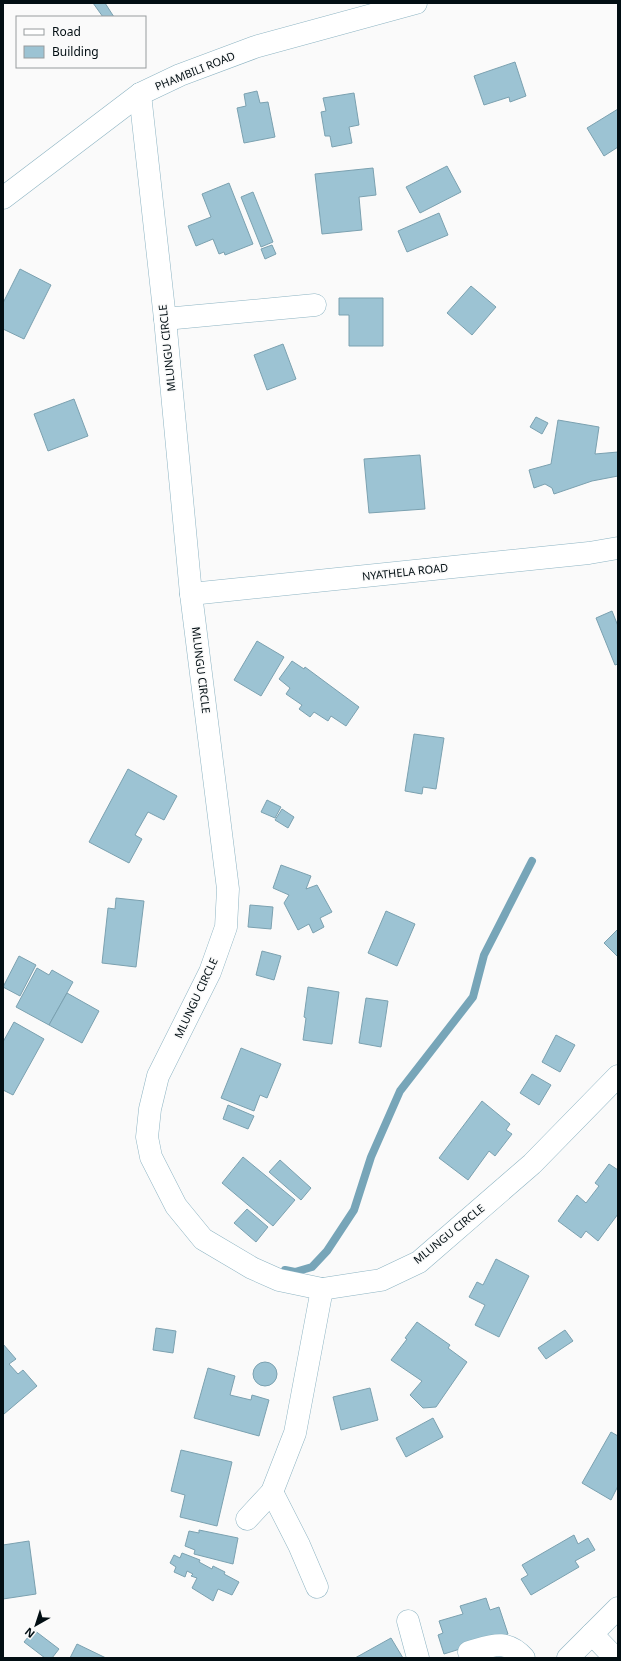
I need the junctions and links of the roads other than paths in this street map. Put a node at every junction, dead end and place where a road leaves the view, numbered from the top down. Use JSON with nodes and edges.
{"nodes":[{"id":1,"x":416,"y":3,"type":"edge"},
{"id":2,"x":140,"y":94,"type":"junction"},
{"id":3,"x":3,"y":198,"type":"edge"},
{"id":4,"x":315,"y":305,"type":"dead end"},
{"id":5,"x":165,"y":319,"type":"junction"},
{"id":6,"x":618,"y":548,"type":"edge"},
{"id":7,"x":191,"y":594,"type":"junction"},
{"id":8,"x":618,"y":1076,"type":"edge"},
{"id":9,"x":322,"y":1289,"type":"junction"},
{"id":10,"x":272,"y":1492,"type":"junction"},
{"id":11,"x":247,"y":1519,"type":"dead end"},
{"id":12,"x":317,"y":1587,"type":"dead end"},
{"id":13,"x":618,"y":1608,"type":"edge"},
{"id":14,"x":408,"y":1621,"type":"dead end"},
{"id":15,"x":592,"y":1634,"type":"junction"},
{"id":16,"x":469,"y":1652,"type":"dead end"},
{"id":17,"x":418,"y":1658,"type":"edge"},
{"id":18,"x":524,"y":1658,"type":"edge"},
{"id":19,"x":568,"y":1658,"type":"edge"},
{"id":20,"x":615,"y":1658,"type":"edge"}],
"edges":[{"from":1,"to":2,"type":"street","name":"PHAMBILI ROAD"},
{"from":2,"to":3,"type":"street","name":"PHAMBILI ROAD"},
{"from":2,"to":5,"type":"street","name":"MLUNGU CIRCLE"},
{"from":4,"to":5,"type":"street"},
{"from":5,"to":7,"type":"street","name":"MLUNGU CIRCLE"},
{"from":6,"to":7,"type":"street","name":"NYATHELA ROAD"},
{"from":7,"to":9,"type":"street","name":"MLUNGU CIRCLE"},
{"from":8,"to":9,"type":"street","name":"MLUNGU CIRCLE"},
{"from":9,"to":10,"type":"street"},
{"from":10,"to":11,"type":"street"},
{"from":10,"to":12,"type":"street"},
{"from":13,"to":15,"type":"street"},
{"from":14,"to":17,"type":"street"},
{"from":15,"to":19,"type":"street"},
{"from":15,"to":20,"type":"street"},
{"from":16,"to":18,"type":"street"}]}
